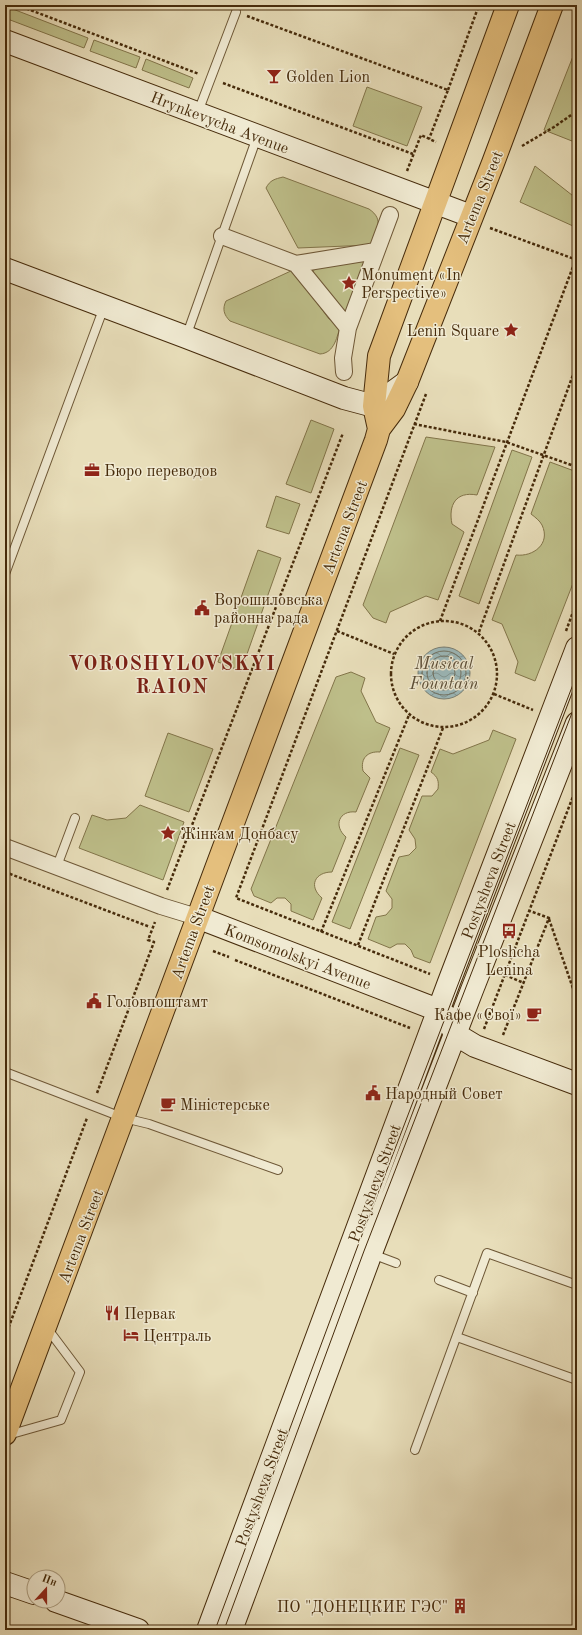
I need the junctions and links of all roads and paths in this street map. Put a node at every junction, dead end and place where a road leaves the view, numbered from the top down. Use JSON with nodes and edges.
{"nodes":[{"id":1,"x":479,"y":5,"type":"edge"},
{"id":2,"x":508,"y":5,"type":"edge"},
{"id":3,"x":552,"y":5,"type":"edge"},
{"id":4,"x":236,"y":12,"type":"joint"},
{"id":5,"x":5,"y":41,"type":"edge"},
{"id":6,"x":448,"y":90,"type":"junction"},
{"id":7,"x":577,"y":111,"type":"edge"},
{"id":8,"x":198,"y":113,"type":"junction"},
{"id":9,"x":258,"y":136,"type":"junction"},
{"id":10,"x":429,"y":139,"type":"dead end"},
{"id":11,"x":524,"y":139,"type":"dead end"},
{"id":12,"x":521,"y":146,"type":"junction"},
{"id":13,"x":519,"y":152,"type":"dead end"},
{"id":14,"x":436,"y":202,"type":"junction"},
{"id":15,"x":390,"y":215,"type":"dead end"},
{"id":16,"x":471,"y":216,"type":"junction"},
{"id":17,"x":492,"y":221,"type":"dead end"},
{"id":18,"x":490,"y":228,"type":"junction"},
{"id":19,"x":487,"y":235,"type":"dead end"},
{"id":20,"x":222,"y":236,"type":"junction"},
{"id":21,"x":376,"y":250,"type":"junction"},
{"id":22,"x":577,"y":256,"type":"edge"},
{"id":23,"x":576,"y":260,"type":"edge"},
{"id":24,"x":296,"y":264,"type":"junction"},
{"id":25,"x":5,"y":269,"type":"edge"},
{"id":26,"x":104,"y":307,"type":"junction"},
{"id":27,"x":348,"y":328,"type":"junction"},
{"id":28,"x":186,"y":337,"type":"junction"},
{"id":29,"x":577,"y":364,"type":"edge"},
{"id":30,"x":344,"y":372,"type":"dead end"},
{"id":31,"x":407,"y":382,"type":"junction"},
{"id":32,"x":428,"y":388,"type":"dead end"},
{"id":33,"x":374,"y":406,"type":"junction"},
{"id":34,"x":414,"y":424,"type":"junction"},
{"id":35,"x":379,"y":429,"type":"junction"},
{"id":36,"x":343,"y":433,"type":"dead end"},
{"id":37,"x":506,"y":442,"type":"junction"},
{"id":38,"x":543,"y":454,"type":"junction"},
{"id":39,"x":577,"y":467,"type":"edge"},
{"id":40,"x":5,"y":574,"type":"edge"},
{"id":41,"x":577,"y":602,"type":"edge"},
{"id":42,"x":440,"y":621,"type":"junction"},
{"id":43,"x":337,"y":631,"type":"junction"},
{"id":44,"x":478,"y":632,"type":"junction"},
{"id":45,"x":570,"y":643,"type":"edge"},
{"id":46,"x":394,"y":654,"type":"junction"},
{"id":47,"x":494,"y":694,"type":"junction"},
{"id":48,"x":538,"y":704,"type":"dead end"},
{"id":49,"x":409,"y":715,"type":"junction"},
{"id":50,"x":577,"y":723,"type":"edge"},
{"id":51,"x":443,"y":728,"type":"junction"},
{"id":52,"x":577,"y":786,"type":"edge"},
{"id":53,"x":75,"y":818,"type":"dead end"},
{"id":54,"x":5,"y":847,"type":"edge"},
{"id":55,"x":57,"y":866,"type":"junction"},
{"id":56,"x":5,"y":872,"type":"edge"},
{"id":57,"x":530,"y":911,"type":"junction"},
{"id":58,"x":159,"y":912,"type":"junction"},
{"id":59,"x":197,"y":917,"type":"junction"},
{"id":60,"x":549,"y":918,"type":"junction"},
{"id":61,"x":150,"y":927,"type":"dead end"},
{"id":62,"x":321,"y":932,"type":"junction"},
{"id":63,"x":358,"y":945,"type":"junction"},
{"id":64,"x":214,"y":951,"type":"dead end"},
{"id":65,"x":229,"y":957,"type":"dead end"},
{"id":66,"x":235,"y":960,"type":"dead end"},
{"id":67,"x":505,"y":975,"type":"junction"},
{"id":68,"x":433,"y":976,"type":"dead end"},
{"id":69,"x":524,"y":982,"type":"junction"},
{"id":70,"x":577,"y":1000,"type":"edge"},
{"id":71,"x":438,"y":1010,"type":"junction"},
{"id":72,"x":411,"y":1034,"type":"dead end"},
{"id":73,"x":455,"y":1034,"type":"junction"},
{"id":74,"x":481,"y":1036,"type":"dead end"},
{"id":75,"x":502,"y":1037,"type":"dead end"},
{"id":76,"x":5,"y":1072,"type":"edge"},
{"id":77,"x":577,"y":1084,"type":"edge"},
{"id":78,"x":92,"y":1105,"type":"junction"},
{"id":79,"x":124,"y":1118,"type":"junction"},
{"id":80,"x":278,"y":1170,"type":"dead end"},
{"id":81,"x":361,"y":1250,"type":"junction"},
{"id":82,"x":396,"y":1263,"type":"dead end"},
{"id":83,"x":439,"y":1280,"type":"dead end"},
{"id":84,"x":577,"y":1285,"type":"edge"},
{"id":85,"x":473,"y":1293,"type":"junction"},
{"id":86,"x":46,"y":1326,"type":"junction"},
{"id":87,"x":457,"y":1336,"type":"junction"},
{"id":88,"x":5,"y":1337,"type":"edge"},
{"id":89,"x":577,"y":1380,"type":"edge"},
{"id":90,"x":5,"y":1435,"type":"edge"},
{"id":91,"x":415,"y":1450,"type":"dead end"},
{"id":92,"x":5,"y":1583,"type":"edge"},
{"id":93,"x":26,"y":1590,"type":"edge"},
{"id":94,"x":66,"y":1605,"type":"edge"},
{"id":95,"x":138,"y":1630,"type":"edge"},
{"id":96,"x":208,"y":1630,"type":"edge"},
{"id":97,"x":231,"y":1630,"type":"edge"}],
"edges":[{"from":1,"to":6,"type":"path"},
{"from":2,"to":14,"type":"main road","name":"Artema Street"},
{"from":3,"to":16,"type":"main road","name":"Artema Street"},
{"from":4,"to":6,"type":"path"},
{"from":4,"to":8,"type":"lane"},
{"from":5,"to":8,"type":"street","name":"Hrynkevycha Avenue"},
{"from":6,"to":10,"type":"path"},
{"from":7,"to":12,"type":"path"},
{"from":8,"to":9,"type":"street","name":"Hrynkevycha Avenue"},
{"from":9,"to":14,"type":"street","name":"Hrynkevycha Avenue"},
{"from":9,"to":20,"type":"lane"},
{"from":11,"to":12,"type":"path"},
{"from":12,"to":13,"type":"path"},
{"from":14,"to":16,"type":"street","name":"Hrynkevycha Avenue"},
{"from":14,"to":33,"type":"main road","name":"Artema Street"},
{"from":15,"to":21,"type":"street"},
{"from":16,"to":31,"type":"main road","name":"Artema Street"},
{"from":17,"to":18,"type":"path"},
{"from":18,"to":19,"type":"path"},
{"from":18,"to":23,"type":"path"},
{"from":20,"to":24,"type":"street"},
{"from":20,"to":28,"type":"lane"},
{"from":21,"to":24,"type":"street"},
{"from":21,"to":27,"type":"street"},
{"from":22,"to":23,"type":"path"},
{"from":23,"to":37,"type":"path"},
{"from":24,"to":27,"type":"street"},
{"from":25,"to":26,"type":"street"},
{"from":26,"to":28,"type":"street"},
{"from":26,"to":40,"type":"lane"},
{"from":27,"to":30,"type":"street"},
{"from":28,"to":33,"type":"street"},
{"from":29,"to":38,"type":"path"},
{"from":31,"to":33,"type":"street"},
{"from":31,"to":35,"type":"main road","name":"Artema Street"},
{"from":32,"to":34,"type":"path"},
{"from":33,"to":35,"type":"main road","name":"Artema Street"},
{"from":34,"to":37,"type":"path"},
{"from":34,"to":43,"type":"path"},
{"from":35,"to":59,"type":"main road","name":"Artema Street"},
{"from":36,"to":58,"type":"path"},
{"from":37,"to":38,"type":"path"},
{"from":37,"to":42,"type":"path"},
{"from":38,"to":39,"type":"path"},
{"from":38,"to":44,"type":"path"},
{"from":41,"to":45,"type":"path"},
{"from":42,"to":44,"type":"path"},
{"from":42,"to":46,"type":"path"},
{"from":43,"to":46,"type":"path"},
{"from":43,"to":62,"type":"path"},
{"from":44,"to":47,"type":"path"},
{"from":45,"to":71,"type":"street","name":"Postysheva Street"},
{"from":46,"to":49,"type":"path"},
{"from":47,"to":48,"type":"path"},
{"from":47,"to":51,"type":"path"},
{"from":49,"to":51,"type":"path"},
{"from":49,"to":62,"type":"path"},
{"from":50,"to":73,"type":"street","name":"Postysheva Street"},
{"from":51,"to":63,"type":"path"},
{"from":52,"to":57,"type":"path"},
{"from":53,"to":55,"type":"lane"},
{"from":54,"to":55,"type":"street","name":"Komsomolskyi Avenue"},
{"from":55,"to":58,"type":"street","name":"Komsomolskyi Avenue"},
{"from":56,"to":61,"type":"path"},
{"from":57,"to":60,"type":"path"},
{"from":57,"to":67,"type":"path"},
{"from":58,"to":59,"type":"street","name":"Komsomolskyi Avenue"},
{"from":58,"to":78,"type":"path"},
{"from":59,"to":71,"type":"street","name":"Komsomolskyi Avenue"},
{"from":59,"to":79,"type":"main road","name":"Artema Street"},
{"from":60,"to":69,"type":"path"},
{"from":60,"to":70,"type":"path"},
{"from":62,"to":63,"type":"path"},
{"from":63,"to":68,"type":"path"},
{"from":64,"to":65,"type":"path"},
{"from":66,"to":72,"type":"path"},
{"from":67,"to":69,"type":"path"},
{"from":67,"to":74,"type":"path"},
{"from":69,"to":75,"type":"path"},
{"from":71,"to":73,"type":"street","name":"Komsomolskyi Avenue"},
{"from":71,"to":81,"type":"street","name":"Postysheva Street"},
{"from":73,"to":77,"type":"street"},
{"from":73,"to":81,"type":"street","name":"Postysheva Street"},
{"from":76,"to":78,"type":"lane"},
{"from":78,"to":79,"type":"lane"},
{"from":78,"to":88,"type":"path"},
{"from":79,"to":80,"type":"lane"},
{"from":79,"to":86,"type":"main road","name":"Artema Street"},
{"from":81,"to":82,"type":"lane"},
{"from":81,"to":96,"type":"street","name":"Postysheva Street"},
{"from":81,"to":97,"type":"street","name":"Postysheva Street"},
{"from":83,"to":85,"type":"lane"},
{"from":84,"to":85,"type":"lane"},
{"from":85,"to":87,"type":"lane"},
{"from":86,"to":90,"type":"main road","name":"Artema Street"},
{"from":86,"to":90,"type":"lane"},
{"from":87,"to":89,"type":"lane"},
{"from":87,"to":91,"type":"lane"},
{"from":92,"to":93,"type":"street"},
{"from":94,"to":95,"type":"street"}]}
